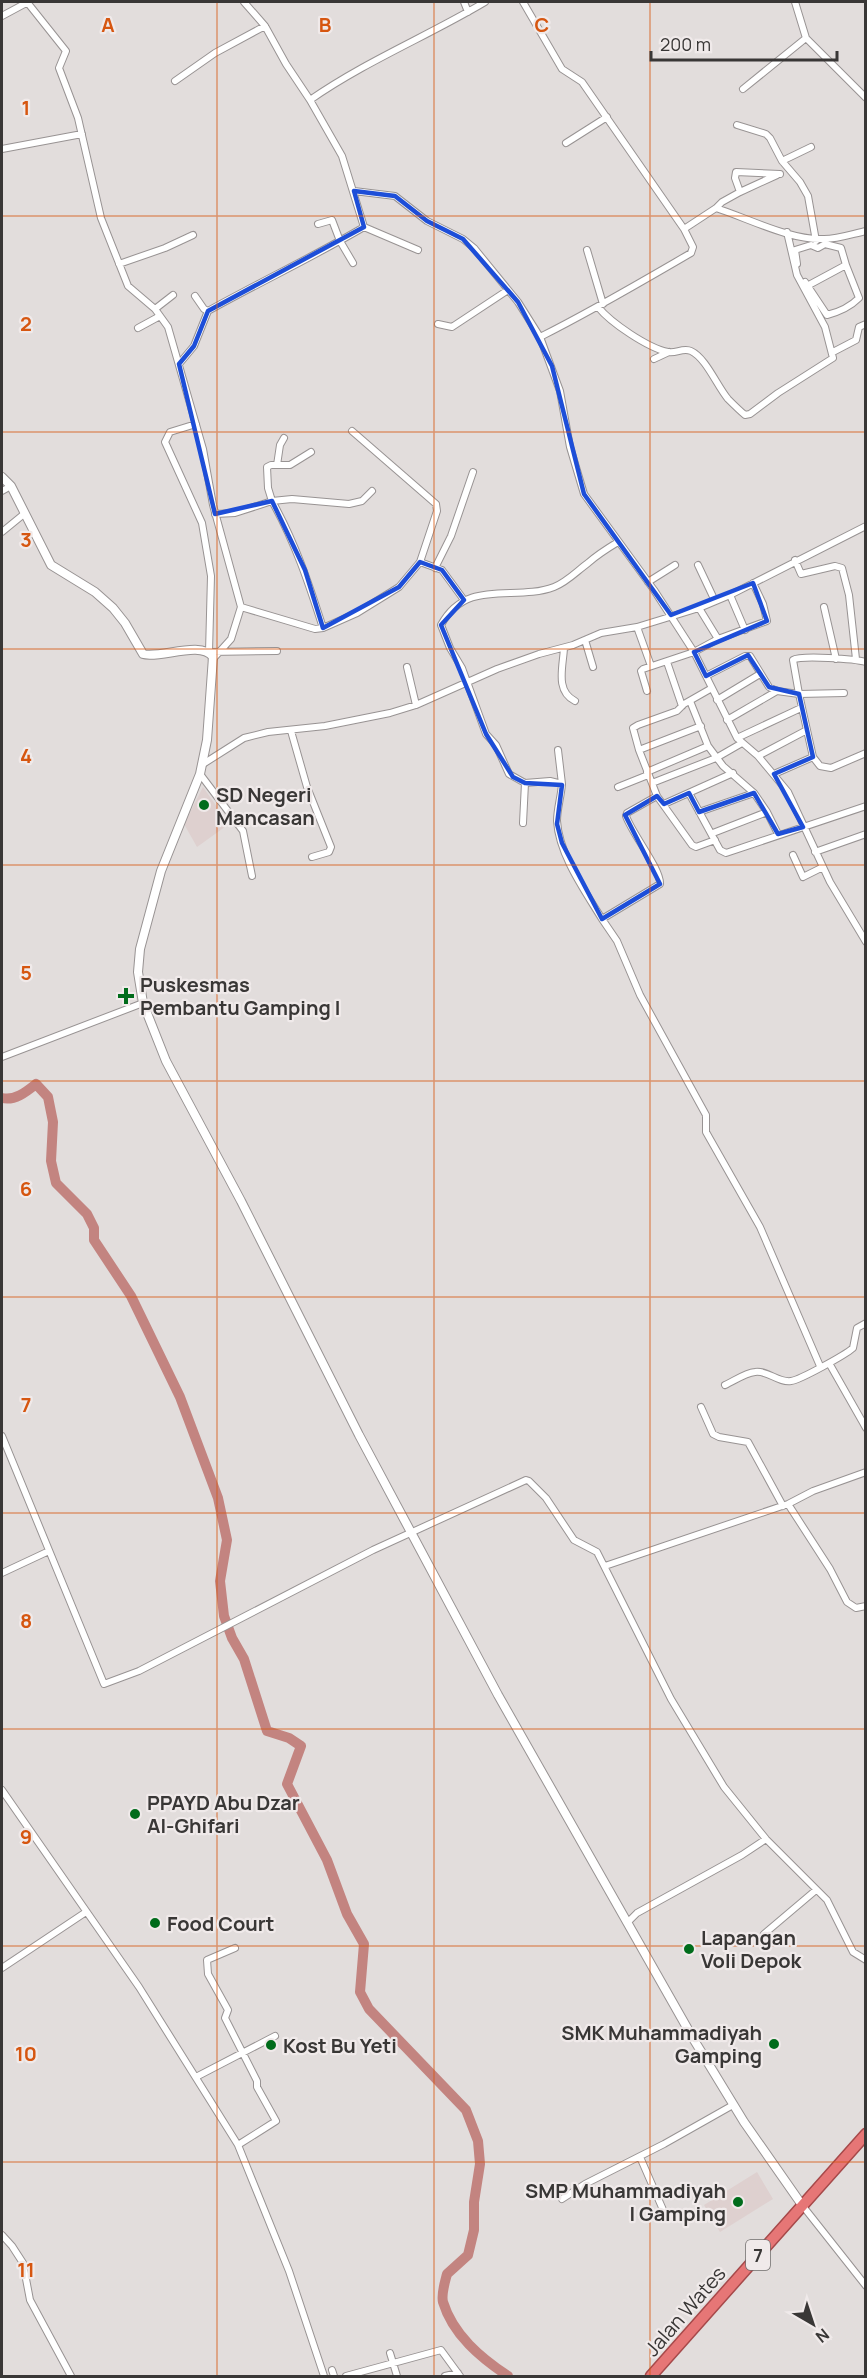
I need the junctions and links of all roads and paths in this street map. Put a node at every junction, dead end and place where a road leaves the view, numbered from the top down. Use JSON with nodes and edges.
{"nodes":[{"id":1,"x":28,"y":2,"type":"edge"},
{"id":2,"x":244,"y":2,"type":"edge"},
{"id":3,"x":464,"y":2,"type":"edge"},
{"id":4,"x":485,"y":2,"type":"edge"},
{"id":5,"x":523,"y":2,"type":"edge"},
{"id":6,"x":795,"y":2,"type":"edge"},
{"id":7,"x":468,"y":12,"type":"junction"},
{"id":8,"x":2,"y":16,"type":"edge"},
{"id":9,"x":265,"y":26,"type":"junction"},
{"id":10,"x":806,"y":38,"type":"junction"},
{"id":11,"x":175,"y":81,"type":"dead end"},
{"id":12,"x":743,"y":89,"type":"dead end"},
{"id":13,"x":866,"y":98,"type":"edge"},
{"id":14,"x":310,"y":100,"type":"junction"},
{"id":15,"x":607,"y":117,"type":"junction"},
{"id":16,"x":737,"y":124,"type":"dead end"},
{"id":17,"x":82,"y":134,"type":"junction"},
{"id":18,"x":566,"y":143,"type":"dead end"},
{"id":19,"x":811,"y":147,"type":"dead end"},
{"id":20,"x":2,"y":149,"type":"edge"},
{"id":21,"x":782,"y":162,"type":"junction"},
{"id":22,"x":789,"y":171,"type":"junction"},
{"id":23,"x":780,"y":174,"type":"junction"},
{"id":24,"x":354,"y":191,"type":"junction"},
{"id":25,"x":740,"y":192,"type":"junction"},
{"id":26,"x":716,"y":208,"type":"junction"},
{"id":27,"x":318,"y":224,"type":"dead end"},
{"id":28,"x":364,"y":227,"type":"junction"},
{"id":29,"x":684,"y":229,"type":"junction"},
{"id":30,"x":866,"y":231,"type":"edge"},
{"id":31,"x":787,"y":232,"type":"junction"},
{"id":32,"x":193,"y":235,"type":"dead end"},
{"id":33,"x":340,"y":241,"type":"junction"},
{"id":34,"x":826,"y":242,"type":"junction"},
{"id":35,"x":814,"y":243,"type":"junction"},
{"id":36,"x":418,"y":250,"type":"dead end"},
{"id":37,"x":587,"y":250,"type":"dead end"},
{"id":38,"x":353,"y":263,"type":"dead end"},
{"id":39,"x":119,"y":264,"type":"junction"},
{"id":40,"x":846,"y":265,"type":"junction"},
{"id":41,"x":807,"y":286,"type":"junction"},
{"id":42,"x":508,"y":290,"type":"junction"},
{"id":43,"x":173,"y":295,"type":"dead end"},
{"id":44,"x":195,"y":296,"type":"dead end"},
{"id":45,"x":601,"y":306,"type":"junction"},
{"id":46,"x":155,"y":309,"type":"junction"},
{"id":47,"x":208,"y":311,"type":"junction"},
{"id":48,"x":160,"y":316,"type":"junction"},
{"id":49,"x":438,"y":324,"type":"dead end"},
{"id":50,"x":866,"y":324,"type":"edge"},
{"id":51,"x":138,"y":328,"type":"dead end"},
{"id":52,"x":540,"y":337,"type":"junction"},
{"id":53,"x":669,"y":352,"type":"junction"},
{"id":54,"x":833,"y":352,"type":"junction"},
{"id":55,"x":654,"y":359,"type":"dead end"},
{"id":56,"x":179,"y":364,"type":"junction"},
{"id":57,"x":196,"y":424,"type":"junction"},
{"id":58,"x":352,"y":431,"type":"dead end"},
{"id":59,"x":284,"y":438,"type":"dead end"},
{"id":60,"x":311,"y":452,"type":"dead end"},
{"id":61,"x":277,"y":465,"type":"junction"},
{"id":62,"x":473,"y":472,"type":"dead end"},
{"id":63,"x":2,"y":477,"type":"edge"},
{"id":64,"x":11,"y":486,"type":"junction"},
{"id":65,"x":2,"y":491,"type":"edge"},
{"id":66,"x":372,"y":491,"type":"dead end"},
{"id":67,"x":272,"y":501,"type":"junction"},
{"id":68,"x":24,"y":514,"type":"junction"},
{"id":69,"x":215,"y":514,"type":"junction"},
{"id":70,"x":866,"y":526,"type":"edge"},
{"id":71,"x":2,"y":532,"type":"edge"},
{"id":72,"x":618,"y":542,"type":"junction"},
{"id":73,"x":795,"y":560,"type":"junction"},
{"id":74,"x":420,"y":562,"type":"junction"},
{"id":75,"x":675,"y":565,"type":"dead end"},
{"id":76,"x":698,"y":566,"type":"dead end"},
{"id":77,"x":435,"y":568,"type":"junction"},
{"id":78,"x":648,"y":582,"type":"junction"},
{"id":79,"x":753,"y":583,"type":"junction"},
{"id":80,"x":730,"y":594,"type":"junction"},
{"id":81,"x":464,"y":600,"type":"junction"},
{"id":82,"x":715,"y":601,"type":"junction"},
{"id":83,"x":241,"y":607,"type":"junction"},
{"id":84,"x":824,"y":607,"type":"dead end"},
{"id":85,"x":699,"y":608,"type":"junction"},
{"id":86,"x":671,"y":615,"type":"junction"},
{"id":87,"x":637,"y":627,"type":"junction"},
{"id":88,"x":323,"y":628,"type":"junction"},
{"id":89,"x":745,"y":630,"type":"junction"},
{"id":90,"x":718,"y":639,"type":"junction"},
{"id":91,"x":585,"y":640,"type":"junction"},
{"id":92,"x":564,"y":648,"type":"junction"},
{"id":93,"x":220,"y":651,"type":"junction"},
{"id":94,"x":277,"y":651,"type":"dead end"},
{"id":95,"x":694,"y":652,"type":"junction"},
{"id":96,"x":211,"y":656,"type":"junction"},
{"id":97,"x":836,"y":659,"type":"junction"},
{"id":98,"x":856,"y":659,"type":"junction"},
{"id":99,"x":667,"y":662,"type":"junction"},
{"id":100,"x":866,"y":662,"type":"edge"},
{"id":101,"x":651,"y":666,"type":"junction"},
{"id":102,"x":407,"y":667,"type":"dead end"},
{"id":103,"x":593,"y":668,"type":"dead end"},
{"id":104,"x":760,"y":674,"type":"junction"},
{"id":105,"x":706,"y":676,"type":"junction"},
{"id":106,"x":467,"y":684,"type":"junction"},
{"id":107,"x":712,"y":688,"type":"junction"},
{"id":108,"x":647,"y":691,"type":"dead end"},
{"id":109,"x":777,"y":691,"type":"junction"},
{"id":110,"x":844,"y":693,"type":"dead end"},
{"id":111,"x":799,"y":694,"type":"junction"},
{"id":112,"x":717,"y":700,"type":"junction"},
{"id":113,"x":575,"y":701,"type":"dead end"},
{"id":114,"x":690,"y":701,"type":"junction"},
{"id":115,"x":416,"y":705,"type":"junction"},
{"id":116,"x":682,"y":706,"type":"junction"},
{"id":117,"x":801,"y":708,"type":"junction"},
{"id":118,"x":727,"y":720,"type":"junction"},
{"id":119,"x":700,"y":726,"type":"junction"},
{"id":120,"x":291,"y":730,"type":"junction"},
{"id":121,"x":807,"y":730,"type":"junction"},
{"id":122,"x":740,"y":741,"type":"junction"},
{"id":123,"x":708,"y":746,"type":"junction"},
{"id":124,"x":558,"y":750,"type":"dead end"},
{"id":125,"x":639,"y":750,"type":"junction"},
{"id":126,"x":866,"y":753,"type":"edge"},
{"id":127,"x":758,"y":756,"type":"junction"},
{"id":128,"x":813,"y":757,"type":"junction"},
{"id":129,"x":716,"y":758,"type":"junction"},
{"id":130,"x":202,"y":764,"type":"junction"},
{"id":131,"x":648,"y":773,"type":"junction"},
{"id":132,"x":733,"y":773,"type":"junction"},
{"id":133,"x":200,"y":774,"type":"junction"},
{"id":134,"x":774,"y":774,"type":"junction"},
{"id":135,"x":525,"y":783,"type":"junction"},
{"id":136,"x":652,"y":783,"type":"junction"},
{"id":137,"x":562,"y":784,"type":"junction"},
{"id":138,"x":618,"y":787,"type":"dead end"},
{"id":139,"x":689,"y":793,"type":"junction"},
{"id":140,"x":754,"y":793,"type":"junction"},
{"id":141,"x":657,"y":796,"type":"junction"},
{"id":142,"x":664,"y":804,"type":"junction"},
{"id":143,"x":866,"y":806,"type":"edge"},
{"id":144,"x":699,"y":812,"type":"junction"},
{"id":145,"x":767,"y":812,"type":"junction"},
{"id":146,"x":523,"y":823,"type":"dead end"},
{"id":147,"x":803,"y":827,"type":"junction"},
{"id":148,"x":778,"y":834,"type":"junction"},
{"id":149,"x":866,"y":834,"type":"edge"},
{"id":150,"x":714,"y":836,"type":"junction"},
{"id":151,"x":815,"y":852,"type":"junction"},
{"id":152,"x":793,"y":855,"type":"dead end"},
{"id":153,"x":312,"y":857,"type":"dead end"},
{"id":154,"x":823,"y":867,"type":"junction"},
{"id":155,"x":252,"y":876,"type":"dead end"},
{"id":156,"x":602,"y":919,"type":"junction"},
{"id":157,"x":866,"y":942,"type":"edge"},
{"id":158,"x":143,"y":1004,"type":"junction"},
{"id":159,"x":2,"y":1057,"type":"edge"},
{"id":160,"x":866,"y":1323,"type":"edge"},
{"id":161,"x":829,"y":1363,"type":"junction"},
{"id":162,"x":820,"y":1366,"type":"junction"},
{"id":163,"x":725,"y":1386,"type":"dead end"},
{"id":164,"x":701,"y":1407,"type":"dead end"},
{"id":165,"x":866,"y":1428,"type":"edge"},
{"id":166,"x":2,"y":1436,"type":"edge"},
{"id":167,"x":866,"y":1472,"type":"edge"},
{"id":168,"x":786,"y":1505,"type":"junction"},
{"id":169,"x":412,"y":1534,"type":"junction"},
{"id":170,"x":49,"y":1551,"type":"junction"},
{"id":171,"x":605,"y":1566,"type":"junction"},
{"id":172,"x":2,"y":1573,"type":"edge"},
{"id":173,"x":866,"y":1606,"type":"edge"},
{"id":174,"x":2,"y":1790,"type":"edge"},
{"id":175,"x":766,"y":1839,"type":"junction"},
{"id":176,"x":816,"y":1890,"type":"junction"},
{"id":177,"x":86,"y":1912,"type":"junction"},
{"id":178,"x":627,"y":1923,"type":"junction"},
{"id":179,"x":764,"y":1934,"type":"dead end"},
{"id":180,"x":233,"y":1948,"type":"dead end"},
{"id":181,"x":866,"y":1960,"type":"edge"},
{"id":182,"x":2,"y":1968,"type":"edge"},
{"id":183,"x":275,"y":2036,"type":"dead end"},
{"id":184,"x":242,"y":2053,"type":"junction"},
{"id":185,"x":196,"y":2077,"type":"junction"},
{"id":186,"x":734,"y":2105,"type":"junction"},
{"id":187,"x":866,"y":2134,"type":"edge"},
{"id":188,"x":238,"y":2145,"type":"junction"},
{"id":189,"x":640,"y":2157,"type":"junction"},
{"id":190,"x":562,"y":2199,"type":"dead end"},
{"id":191,"x":802,"y":2205,"type":"junction"},
{"id":192,"x":664,"y":2212,"type":"dead end"},
{"id":193,"x":2,"y":2235,"type":"edge"},
{"id":194,"x":866,"y":2286,"type":"edge"},
{"id":195,"x":390,"y":2353,"type":"dead end"},
{"id":196,"x":393,"y":2364,"type":"junction"},
{"id":197,"x":459,"y":2375,"type":"edge"},
{"id":198,"x":71,"y":2376,"type":"edge"},
{"id":199,"x":324,"y":2376,"type":"edge"},
{"id":200,"x":346,"y":2376,"type":"edge"},
{"id":201,"x":397,"y":2376,"type":"edge"},
{"id":202,"x":445,"y":2376,"type":"edge"},
{"id":203,"x":651,"y":2376,"type":"edge"}],
"edges":[{"from":1,"to":8,"type":"street"},
{"from":1,"to":17,"type":"street"},
{"from":2,"to":9,"type":"street"},
{"from":3,"to":7,"type":"street"},
{"from":4,"to":7,"type":"street"},
{"from":5,"to":15,"type":"street"},
{"from":6,"to":10,"type":"street"},
{"from":7,"to":14,"type":"street"},
{"from":9,"to":11,"type":"street"},
{"from":9,"to":14,"type":"street"},
{"from":10,"to":12,"type":"street"},
{"from":10,"to":13,"type":"street"},
{"from":14,"to":24,"type":"street"},
{"from":15,"to":18,"type":"street"},
{"from":15,"to":29,"type":"street"},
{"from":16,"to":21,"type":"street"},
{"from":17,"to":20,"type":"street"},
{"from":17,"to":39,"type":"street"},
{"from":19,"to":21,"type":"street"},
{"from":21,"to":22,"type":"street"},
{"from":22,"to":23,"type":"street"},
{"from":22,"to":35,"type":"street"},
{"from":23,"to":25,"type":"street"},
{"from":23,"to":25,"type":"street"},
{"from":24,"to":28,"type":"street"},
{"from":24,"to":42,"type":"street"},
{"from":25,"to":26,"type":"street"},
{"from":26,"to":29,"type":"street"},
{"from":26,"to":31,"type":"street"},
{"from":27,"to":33,"type":"street"},
{"from":28,"to":33,"type":"street"},
{"from":28,"to":36,"type":"street"},
{"from":29,"to":45,"type":"street"},
{"from":30,"to":34,"type":"street"},
{"from":31,"to":35,"type":"street"},
{"from":31,"to":54,"type":"street"},
{"from":32,"to":39,"type":"street"},
{"from":33,"to":38,"type":"street"},
{"from":33,"to":47,"type":"street"},
{"from":34,"to":35,"type":"street"},
{"from":34,"to":40,"type":"street"},
{"from":35,"to":41,"type":"street"},
{"from":37,"to":45,"type":"street"},
{"from":39,"to":46,"type":"street"},
{"from":40,"to":41,"type":"street"},
{"from":40,"to":41,"type":"street"},
{"from":42,"to":49,"type":"street"},
{"from":42,"to":52,"type":"street"},
{"from":43,"to":46,"type":"street"},
{"from":44,"to":47,"type":"street"},
{"from":45,"to":52,"type":"street"},
{"from":45,"to":53,"type":"street"},
{"from":46,"to":48,"type":"street"},
{"from":47,"to":56,"type":"street"},
{"from":48,"to":51,"type":"street"},
{"from":48,"to":56,"type":"street"},
{"from":50,"to":54,"type":"street"},
{"from":52,"to":72,"type":"street"},
{"from":53,"to":54,"type":"street"},
{"from":53,"to":55,"type":"street"},
{"from":56,"to":57,"type":"street"},
{"from":57,"to":69,"type":"street"},
{"from":57,"to":96,"type":"street"},
{"from":58,"to":74,"type":"street"},
{"from":59,"to":61,"type":"street"},
{"from":60,"to":61,"type":"street"},
{"from":61,"to":67,"type":"street"},
{"from":62,"to":77,"type":"street"},
{"from":63,"to":64,"type":"street"},
{"from":64,"to":65,"type":"street"},
{"from":64,"to":68,"type":"street"},
{"from":66,"to":67,"type":"street"},
{"from":67,"to":69,"type":"street"},
{"from":67,"to":88,"type":"street"},
{"from":68,"to":71,"type":"street"},
{"from":68,"to":96,"type":"street"},
{"from":69,"to":83,"type":"street"},
{"from":70,"to":73,"type":"street"},
{"from":72,"to":78,"type":"street"},
{"from":72,"to":81,"type":"street"},
{"from":73,"to":79,"type":"street"},
{"from":73,"to":98,"type":"street"},
{"from":74,"to":77,"type":"street"},
{"from":74,"to":88,"type":"street"},
{"from":75,"to":78,"type":"street"},
{"from":76,"to":82,"type":"street"},
{"from":77,"to":81,"type":"street"},
{"from":78,"to":86,"type":"street"},
{"from":79,"to":80,"type":"street"},
{"from":79,"to":89,"type":"street"},
{"from":80,"to":82,"type":"street"},
{"from":80,"to":89,"type":"street"},
{"from":81,"to":106,"type":"street"},
{"from":82,"to":85,"type":"street"},
{"from":83,"to":88,"type":"street"},
{"from":83,"to":93,"type":"street"},
{"from":84,"to":97,"type":"street"},
{"from":85,"to":86,"type":"street"},
{"from":85,"to":90,"type":"street"},
{"from":86,"to":87,"type":"street"},
{"from":86,"to":95,"type":"street"},
{"from":87,"to":91,"type":"street"},
{"from":87,"to":101,"type":"street"},
{"from":89,"to":90,"type":"street"},
{"from":90,"to":95,"type":"street"},
{"from":91,"to":92,"type":"street"},
{"from":91,"to":103,"type":"street"},
{"from":92,"to":106,"type":"street"},
{"from":92,"to":113,"type":"street"},
{"from":93,"to":94,"type":"street"},
{"from":93,"to":96,"type":"street"},
{"from":95,"to":99,"type":"street"},
{"from":95,"to":105,"type":"street"},
{"from":96,"to":130,"type":"street"},
{"from":97,"to":98,"type":"street"},
{"from":97,"to":111,"type":"street"},
{"from":98,"to":100,"type":"street"},
{"from":99,"to":101,"type":"street"},
{"from":99,"to":116,"type":"street"},
{"from":101,"to":108,"type":"street"},
{"from":102,"to":115,"type":"street"},
{"from":104,"to":105,"type":"street"},
{"from":104,"to":109,"type":"street"},
{"from":104,"to":112,"type":"street"},
{"from":105,"to":107,"type":"street"},
{"from":106,"to":115,"type":"street"},
{"from":106,"to":135,"type":"street"},
{"from":107,"to":112,"type":"street"},
{"from":107,"to":114,"type":"street"},
{"from":109,"to":111,"type":"street"},
{"from":109,"to":118,"type":"street"},
{"from":110,"to":111,"type":"street"},
{"from":111,"to":117,"type":"street"},
{"from":112,"to":118,"type":"street"},
{"from":114,"to":116,"type":"street"},
{"from":114,"to":119,"type":"street"},
{"from":115,"to":120,"type":"street"},
{"from":116,"to":125,"type":"street"},
{"from":117,"to":121,"type":"street"},
{"from":117,"to":122,"type":"street"},
{"from":118,"to":122,"type":"street"},
{"from":119,"to":123,"type":"street"},
{"from":119,"to":125,"type":"street"},
{"from":120,"to":130,"type":"street"},
{"from":120,"to":153,"type":"street"},
{"from":121,"to":127,"type":"street"},
{"from":121,"to":128,"type":"street"},
{"from":122,"to":127,"type":"street"},
{"from":122,"to":129,"type":"street"},
{"from":123,"to":129,"type":"street"},
{"from":123,"to":131,"type":"street"},
{"from":124,"to":137,"type":"street"},
{"from":125,"to":131,"type":"street"},
{"from":126,"to":128,"type":"street"},
{"from":127,"to":134,"type":"street"},
{"from":128,"to":134,"type":"street"},
{"from":129,"to":132,"type":"street"},
{"from":129,"to":136,"type":"street"},
{"from":130,"to":133,"type":"street"},
{"from":131,"to":136,"type":"street"},
{"from":131,"to":138,"type":"street"},
{"from":132,"to":139,"type":"street"},
{"from":132,"to":140,"type":"street"},
{"from":133,"to":155,"type":"street"},
{"from":133,"to":158,"type":"street"},
{"from":134,"to":147,"type":"street"},
{"from":135,"to":137,"type":"street"},
{"from":135,"to":146,"type":"street"},
{"from":136,"to":141,"type":"street"},
{"from":137,"to":156,"type":"street"},
{"from":139,"to":142,"type":"street"},
{"from":139,"to":144,"type":"street"},
{"from":140,"to":144,"type":"street"},
{"from":140,"to":145,"type":"street"},
{"from":141,"to":142,"type":"street"},
{"from":141,"to":156,"type":"street"},
{"from":142,"to":150,"type":"street"},
{"from":143,"to":147,"type":"street"},
{"from":144,"to":150,"type":"street"},
{"from":145,"to":148,"type":"street"},
{"from":145,"to":150,"type":"street"},
{"from":147,"to":148,"type":"street"},
{"from":147,"to":151,"type":"street"},
{"from":148,"to":150,"type":"street"},
{"from":149,"to":151,"type":"street"},
{"from":151,"to":154,"type":"street"},
{"from":152,"to":154,"type":"street"},
{"from":154,"to":157,"type":"street"},
{"from":156,"to":162,"type":"street"},
{"from":158,"to":159,"type":"street"},
{"from":158,"to":169,"type":"street"},
{"from":160,"to":161,"type":"street"},
{"from":161,"to":162,"type":"street"},
{"from":161,"to":165,"type":"street"},
{"from":162,"to":163,"type":"street"},
{"from":164,"to":168,"type":"street"},
{"from":166,"to":170,"type":"street"},
{"from":167,"to":168,"type":"street"},
{"from":168,"to":171,"type":"street"},
{"from":168,"to":173,"type":"street"},
{"from":169,"to":170,"type":"street"},
{"from":169,"to":171,"type":"street"},
{"from":169,"to":178,"type":"street"},
{"from":170,"to":172,"type":"street"},
{"from":171,"to":175,"type":"street"},
{"from":174,"to":177,"type":"street"},
{"from":175,"to":176,"type":"street"},
{"from":175,"to":178,"type":"street"},
{"from":176,"to":179,"type":"street"},
{"from":176,"to":181,"type":"street"},
{"from":177,"to":182,"type":"street"},
{"from":177,"to":185,"type":"street"},
{"from":178,"to":186,"type":"street"},
{"from":180,"to":184,"type":"street"},
{"from":183,"to":184,"type":"street"},
{"from":184,"to":185,"type":"street"},
{"from":184,"to":188,"type":"street"},
{"from":185,"to":188,"type":"street"},
{"from":186,"to":189,"type":"street"},
{"from":186,"to":191,"type":"street"},
{"from":187,"to":191,"type":"highway","name":"Jalan Wates","number":"7"},
{"from":188,"to":199,"type":"street"},
{"from":189,"to":190,"type":"street"},
{"from":189,"to":192,"type":"street"},
{"from":191,"to":194,"type":"street"},
{"from":191,"to":203,"type":"highway","name":"Jalan Wates","number":"7"},
{"from":193,"to":198,"type":"street"},
{"from":195,"to":196,"type":"street"},
{"from":196,"to":197,"type":"street"},
{"from":196,"to":200,"type":"street"},
{"from":196,"to":201,"type":"street"},
{"from":197,"to":202,"type":"street"}]}
